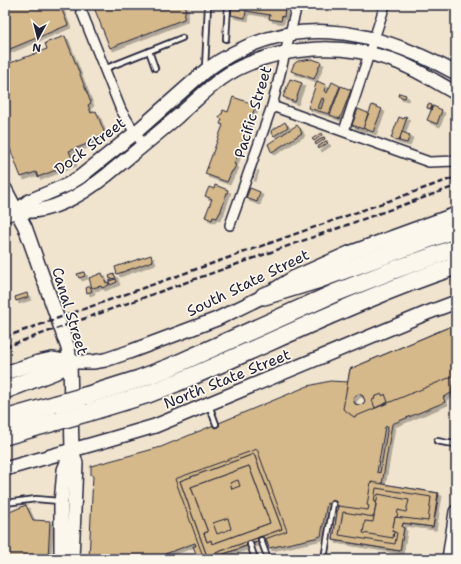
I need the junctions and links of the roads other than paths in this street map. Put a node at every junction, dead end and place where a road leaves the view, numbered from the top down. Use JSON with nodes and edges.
{"nodes":[{"id":1,"x":79,"y":5,"type":"edge"},
{"id":2,"x":208,"y":5,"type":"edge"},
{"id":3,"x":228,"y":5,"type":"edge"},
{"id":4,"x":297,"y":5,"type":"edge"},
{"id":5,"x":385,"y":5,"type":"edge"},
{"id":6,"x":290,"y":34,"type":"junction"},
{"id":7,"x":182,"y":38,"type":"dead end"},
{"id":8,"x":375,"y":38,"type":"junction"},
{"id":9,"x":226,"y":39,"type":"dead end"},
{"id":10,"x":149,"y":51,"type":"junction"},
{"id":11,"x":285,"y":53,"type":"junction"},
{"id":12,"x":370,"y":54,"type":"junction"},
{"id":13,"x":440,"y":64,"type":"junction"},
{"id":14,"x":456,"y":65,"type":"edge"},
{"id":15,"x":155,"y":68,"type":"dead end"},
{"id":16,"x":104,"y":69,"type":"junction"},
{"id":17,"x":205,"y":71,"type":"junction"},
{"id":18,"x":456,"y":73,"type":"edge"},
{"id":19,"x":456,"y":93,"type":"edge"},
{"id":20,"x":272,"y":106,"type":"junction"},
{"id":21,"x":344,"y":131,"type":"junction"},
{"id":22,"x":135,"y":133,"type":"junction"},
{"id":23,"x":144,"y":145,"type":"junction"},
{"id":24,"x":456,"y":161,"type":"edge"},
{"id":25,"x":5,"y":188,"type":"edge"},
{"id":26,"x":11,"y":213,"type":"edge"},
{"id":27,"x":456,"y":214,"type":"edge"},
{"id":28,"x":230,"y":225,"type":"dead end"},
{"id":29,"x":451,"y":231,"type":"edge"},
{"id":30,"x":454,"y":258,"type":"edge"},
{"id":31,"x":264,"y":296,"type":"junction"},
{"id":32,"x":456,"y":302,"type":"edge"},
{"id":33,"x":70,"y":362,"type":"junction"},
{"id":34,"x":5,"y":373,"type":"edge"},
{"id":35,"x":5,"y":390,"type":"edge"},
{"id":36,"x":208,"y":404,"type":"junction"},
{"id":37,"x":5,"y":419,"type":"edge"},
{"id":38,"x":216,"y":424,"type":"dead end"},
{"id":39,"x":5,"y":436,"type":"edge"},
{"id":40,"x":437,"y":441,"type":"dead end"},
{"id":41,"x":456,"y":444,"type":"edge"},
{"id":42,"x":72,"y":450,"type":"junction"},
{"id":43,"x":5,"y":469,"type":"edge"},
{"id":44,"x":61,"y":502,"type":"junction"},
{"id":45,"x":5,"y":503,"type":"edge"},
{"id":46,"x":333,"y":504,"type":"dead end"},
{"id":47,"x":456,"y":512,"type":"edge"},
{"id":48,"x":261,"y":540,"type":"dead end"},
{"id":49,"x":250,"y":544,"type":"dead end"},
{"id":50,"x":61,"y":559,"type":"edge"},
{"id":51,"x":72,"y":559,"type":"edge"},
{"id":52,"x":255,"y":559,"type":"edge"},
{"id":53,"x":268,"y":559,"type":"edge"},
{"id":54,"x":324,"y":559,"type":"edge"},
{"id":55,"x":449,"y":559,"type":"edge"}],
"edges":[{"from":1,"to":16,"type":"street"},
{"from":2,"to":17,"type":"lane"},
{"from":3,"to":9,"type":"lane"},
{"from":4,"to":6,"type":"street","name":"Pacific Street"},
{"from":5,"to":8,"type":"street"},
{"from":6,"to":8,"type":"street","name":"Dock Street"},
{"from":6,"to":11,"type":"street","name":"Pacific Street"},
{"from":6,"to":17,"type":"street","name":"Dock Street"},
{"from":7,"to":10,"type":"lane"},
{"from":8,"to":12,"type":"street"},
{"from":8,"to":13,"type":"street","name":"Dock Street"},
{"from":10,"to":15,"type":"lane"},
{"from":10,"to":16,"type":"lane"},
{"from":11,"to":12,"type":"street","name":"Dock Street"},
{"from":11,"to":20,"type":"street","name":"Pacific Street"},
{"from":11,"to":23,"type":"street","name":"Dock Street"},
{"from":12,"to":19,"type":"street","name":"Dock Street"},
{"from":12,"to":21,"type":"street"},
{"from":13,"to":14,"type":"street"},
{"from":13,"to":18,"type":"street","name":"Dock Street"},
{"from":16,"to":22,"type":"street"},
{"from":17,"to":22,"type":"street","name":"Dock Street"},
{"from":20,"to":21,"type":"street"},
{"from":20,"to":28,"type":"street","name":"Pacific Street"},
{"from":21,"to":24,"type":"street"},
{"from":22,"to":23,"type":"street"},
{"from":22,"to":26,"type":"street","name":"Dock Street"},
{"from":23,"to":26,"type":"street","name":"Dock Street"},
{"from":25,"to":26,"type":"street","name":"Canal Street"},
{"from":26,"to":33,"type":"street","name":"Canal Street"},
{"from":27,"to":31,"type":"street","name":"South State Street"},
{"from":29,"to":31,"type":"highway"},
{"from":30,"to":37,"type":"highway","bridge":true},
{"from":30,"to":39,"type":"highway","bridge":true},
{"from":31,"to":33,"type":"street","name":"South State Street"},
{"from":32,"to":36,"type":"street","name":"North State Street"},
{"from":33,"to":34,"type":"street","name":"South State Street"},
{"from":33,"to":35,"type":"highway"},
{"from":33,"to":42,"type":"street","name":"Canal Street"},
{"from":36,"to":38,"type":"lane"},
{"from":36,"to":42,"type":"street","name":"North State Street"},
{"from":40,"to":41,"type":"lane"},
{"from":42,"to":43,"type":"street","name":"North State Street"},
{"from":42,"to":44,"type":"street"},
{"from":42,"to":51,"type":"street"},
{"from":44,"to":45,"type":"lane"},
{"from":44,"to":50,"type":"street"},
{"from":46,"to":54,"type":"lane"},
{"from":47,"to":55,"type":"street"},
{"from":48,"to":53,"type":"lane"},
{"from":49,"to":52,"type":"lane"}]}
